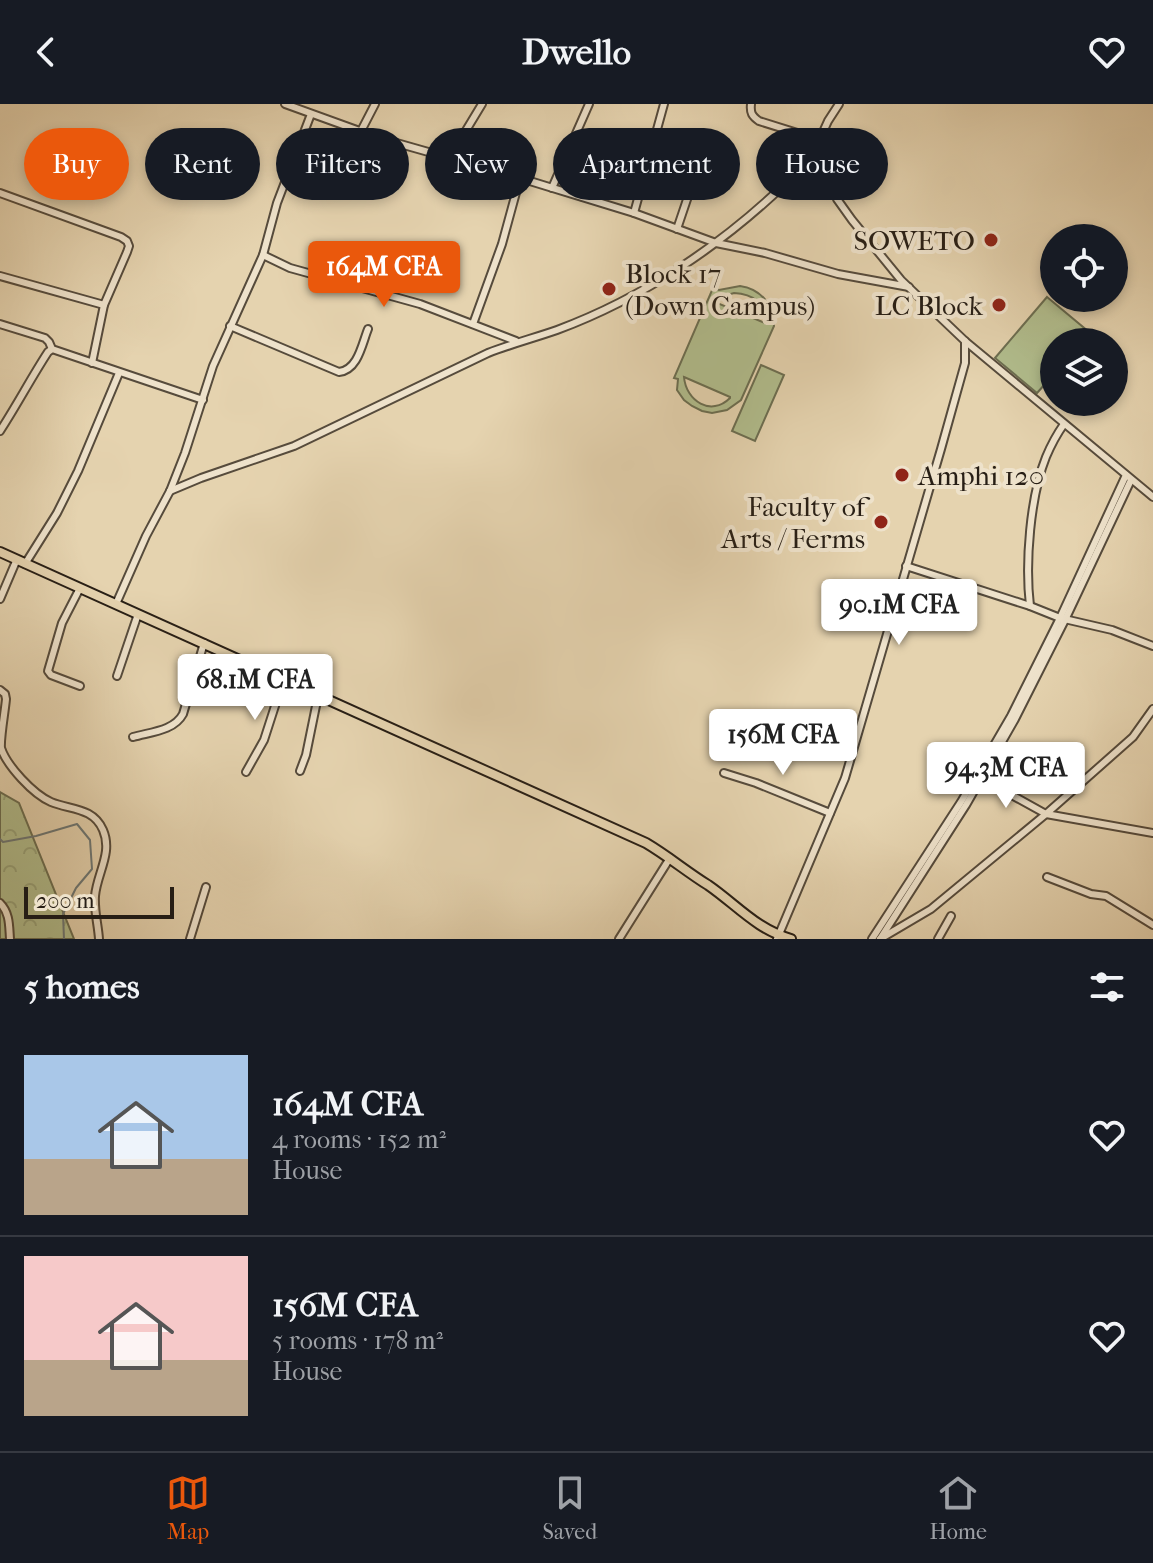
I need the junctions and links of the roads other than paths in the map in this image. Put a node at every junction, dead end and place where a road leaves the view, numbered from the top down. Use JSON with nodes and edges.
{"nodes":[{"id":1,"x":285,"y":104,"type":"edge"},
{"id":2,"x":375,"y":104,"type":"edge"},
{"id":3,"x":482,"y":104,"type":"edge"},
{"id":4,"x":589,"y":104,"type":"edge"},
{"id":5,"x":664,"y":104,"type":"edge"},
{"id":6,"x":751,"y":104,"type":"edge"},
{"id":7,"x":839,"y":104,"type":"edge"},
{"id":8,"x":311,"y":114,"type":"junction"},
{"id":9,"x":352,"y":128,"type":"edge"},
{"id":10,"x":363,"y":128,"type":"edge"},
{"id":11,"x":467,"y":128,"type":"edge"},
{"id":12,"x":781,"y":128,"type":"edge"},
{"id":13,"x":825,"y":128,"type":"edge"},
{"id":14,"x":537,"y":183,"type":"edge"},
{"id":15,"x":552,"y":188,"type":"joint"},
{"id":16,"x":0,"y":193,"type":"edge"},
{"id":17,"x":514,"y":200,"type":"edge"},
{"id":18,"x":593,"y":200,"type":"edge"},
{"id":19,"x":687,"y":200,"type":"edge"},
{"id":20,"x":766,"y":200,"type":"edge"},
{"id":21,"x":838,"y":200,"type":"edge"},
{"id":22,"x":634,"y":213,"type":"junction"},
{"id":23,"x":677,"y":229,"type":"junction"},
{"id":24,"x":716,"y":243,"type":"junction"},
{"id":25,"x":263,"y":255,"type":"junction"},
{"id":26,"x":0,"y":276,"type":"edge"},
{"id":27,"x":909,"y":287,"type":"junction"},
{"id":28,"x":104,"y":305,"type":"junction"},
{"id":29,"x":0,"y":324,"type":"edge"},
{"id":30,"x":473,"y":324,"type":"junction"},
{"id":31,"x":230,"y":326,"type":"junction"},
{"id":32,"x":368,"y":329,"type":"dead end"},
{"id":33,"x":965,"y":341,"type":"junction"},
{"id":34,"x":517,"y":342,"type":"junction"},
{"id":35,"x":52,"y":349,"type":"junction"},
{"id":36,"x":978,"y":350,"type":"junction"},
{"id":37,"x":92,"y":363,"type":"junction"},
{"id":38,"x":965,"y":363,"type":"junction"},
{"id":39,"x":119,"y":373,"type":"junction"},
{"id":40,"x":203,"y":400,"type":"junction"},
{"id":41,"x":1064,"y":424,"type":"junction"},
{"id":42,"x":0,"y":431,"type":"edge"},
{"id":43,"x":1128,"y":477,"type":"junction"},
{"id":44,"x":1141,"y":488,"type":"junction"},
{"id":45,"x":170,"y":491,"type":"junction"},
{"id":46,"x":1124,"y":495,"type":"junction"},
{"id":47,"x":1153,"y":497,"type":"edge"},
{"id":48,"x":0,"y":552,"type":"edge"},
{"id":49,"x":21,"y":562,"type":"junction"},
{"id":50,"x":906,"y":566,"type":"junction"},
{"id":51,"x":80,"y":588,"type":"junction"},
{"id":52,"x":0,"y":599,"type":"edge"},
{"id":53,"x":116,"y":604,"type":"junction"},
{"id":54,"x":1030,"y":606,"type":"junction"},
{"id":55,"x":138,"y":614,"type":"junction"},
{"id":56,"x":1063,"y":619,"type":"junction"},
{"id":57,"x":204,"y":643,"type":"junction"},
{"id":58,"x":1153,"y":646,"type":"edge"},
{"id":59,"x":117,"y":676,"type":"dead end"},
{"id":60,"x":283,"y":681,"type":"junction"},
{"id":61,"x":80,"y":686,"type":"dead end"},
{"id":62,"x":0,"y":690,"type":"edge"},
{"id":63,"x":318,"y":696,"type":"junction"},
{"id":64,"x":1153,"y":709,"type":"edge"},
{"id":65,"x":133,"y":737,"type":"dead end"},
{"id":66,"x":300,"y":771,"type":"dead end"},
{"id":67,"x":246,"y":772,"type":"dead end"},
{"id":68,"x":724,"y":773,"type":"dead end"},
{"id":69,"x":981,"y":778,"type":"junction"},
{"id":70,"x":830,"y":813,"type":"junction"},
{"id":71,"x":1046,"y":814,"type":"junction"},
{"id":72,"x":1153,"y":833,"type":"edge"},
{"id":73,"x":670,"y":858,"type":"junction"},
{"id":74,"x":1047,"y":877,"type":"dead end"},
{"id":75,"x":206,"y":887,"type":"dead end"},
{"id":76,"x":0,"y":903,"type":"edge"},
{"id":77,"x":893,"y":916,"type":"junction"},
{"id":78,"x":951,"y":916,"type":"dead end"},
{"id":79,"x":904,"y":924,"type":"junction"},
{"id":80,"x":1153,"y":925,"type":"edge"},
{"id":81,"x":777,"y":938,"type":"edge"},
{"id":82,"x":10,"y":939,"type":"edge"},
{"id":83,"x":99,"y":939,"type":"edge"},
{"id":84,"x":190,"y":939,"type":"edge"},
{"id":85,"x":619,"y":939,"type":"edge"},
{"id":86,"x":791,"y":939,"type":"edge"},
{"id":87,"x":872,"y":939,"type":"edge"},
{"id":88,"x":880,"y":939,"type":"edge"},
{"id":89,"x":938,"y":939,"type":"edge"}],
"edges":[{"from":1,"to":8,"type":"street"},
{"from":2,"to":10,"type":"street"},
{"from":3,"to":11,"type":"street"},
{"from":4,"to":15,"type":"street"},
{"from":5,"to":22,"type":"street"},
{"from":6,"to":12,"type":"street"},
{"from":7,"to":13,"type":"street"},
{"from":8,"to":9,"type":"street"},
{"from":8,"to":25,"type":"street"},
{"from":14,"to":15,"type":"street"},
{"from":16,"to":28,"type":"street"},
{"from":17,"to":30,"type":"street"},
{"from":18,"to":22,"type":"street"},
{"from":19,"to":23,"type":"street"},
{"from":20,"to":24,"type":"street"},
{"from":21,"to":27,"type":"street"},
{"from":22,"to":23,"type":"street"},
{"from":23,"to":24,"type":"street"},
{"from":24,"to":27,"type":"street"},
{"from":24,"to":34,"type":"street"},
{"from":25,"to":30,"type":"street"},
{"from":25,"to":31,"type":"street"},
{"from":26,"to":28,"type":"street"},
{"from":27,"to":33,"type":"street"},
{"from":28,"to":37,"type":"street"},
{"from":29,"to":35,"type":"street"},
{"from":30,"to":34,"type":"street"},
{"from":31,"to":32,"type":"street"},
{"from":31,"to":40,"type":"street"},
{"from":33,"to":36,"type":"street"},
{"from":33,"to":38,"type":"street"},
{"from":34,"to":45,"type":"street"},
{"from":35,"to":37,"type":"street"},
{"from":35,"to":42,"type":"street"},
{"from":36,"to":38,"type":"street"},
{"from":36,"to":41,"type":"street"},
{"from":37,"to":39,"type":"street"},
{"from":38,"to":50,"type":"street"},
{"from":39,"to":40,"type":"street"},
{"from":39,"to":49,"type":"street"},
{"from":40,"to":45,"type":"street"},
{"from":41,"to":43,"type":"street"},
{"from":41,"to":54,"type":"street"},
{"from":43,"to":44,"type":"street"},
{"from":43,"to":46,"type":"street"},
{"from":43,"to":56,"type":"street"},
{"from":44,"to":46,"type":"street"},
{"from":44,"to":47,"type":"street"},
{"from":45,"to":53,"type":"street"},
{"from":46,"to":56,"type":"street"},
{"from":48,"to":49,"type":"highway"},
{"from":49,"to":51,"type":"highway"},
{"from":49,"to":52,"type":"street"},
{"from":50,"to":54,"type":"street"},
{"from":50,"to":70,"type":"street"},
{"from":51,"to":53,"type":"highway"},
{"from":51,"to":61,"type":"street"},
{"from":53,"to":55,"type":"highway"},
{"from":54,"to":56,"type":"street"},
{"from":55,"to":57,"type":"highway"},
{"from":55,"to":59,"type":"street"},
{"from":56,"to":58,"type":"street"},
{"from":56,"to":69,"type":"street"},
{"from":56,"to":87,"type":"street"},
{"from":57,"to":60,"type":"highway"},
{"from":57,"to":65,"type":"street"},
{"from":60,"to":63,"type":"highway"},
{"from":60,"to":67,"type":"street"},
{"from":62,"to":83,"type":"street"},
{"from":63,"to":66,"type":"street"},
{"from":63,"to":73,"type":"highway"},
{"from":64,"to":71,"type":"street"},
{"from":68,"to":70,"type":"street"},
{"from":69,"to":71,"type":"street"},
{"from":69,"to":77,"type":"street"},
{"from":70,"to":81,"type":"street"},
{"from":71,"to":72,"type":"street"},
{"from":71,"to":79,"type":"street"},
{"from":73,"to":81,"type":"highway"},
{"from":73,"to":85,"type":"street"},
{"from":74,"to":80,"type":"street"},
{"from":75,"to":84,"type":"street"},
{"from":76,"to":82,"type":"street"},
{"from":77,"to":79,"type":"street"},
{"from":77,"to":88,"type":"street"},
{"from":78,"to":89,"type":"street"},
{"from":79,"to":88,"type":"street"},
{"from":81,"to":86,"type":"highway"}]}
